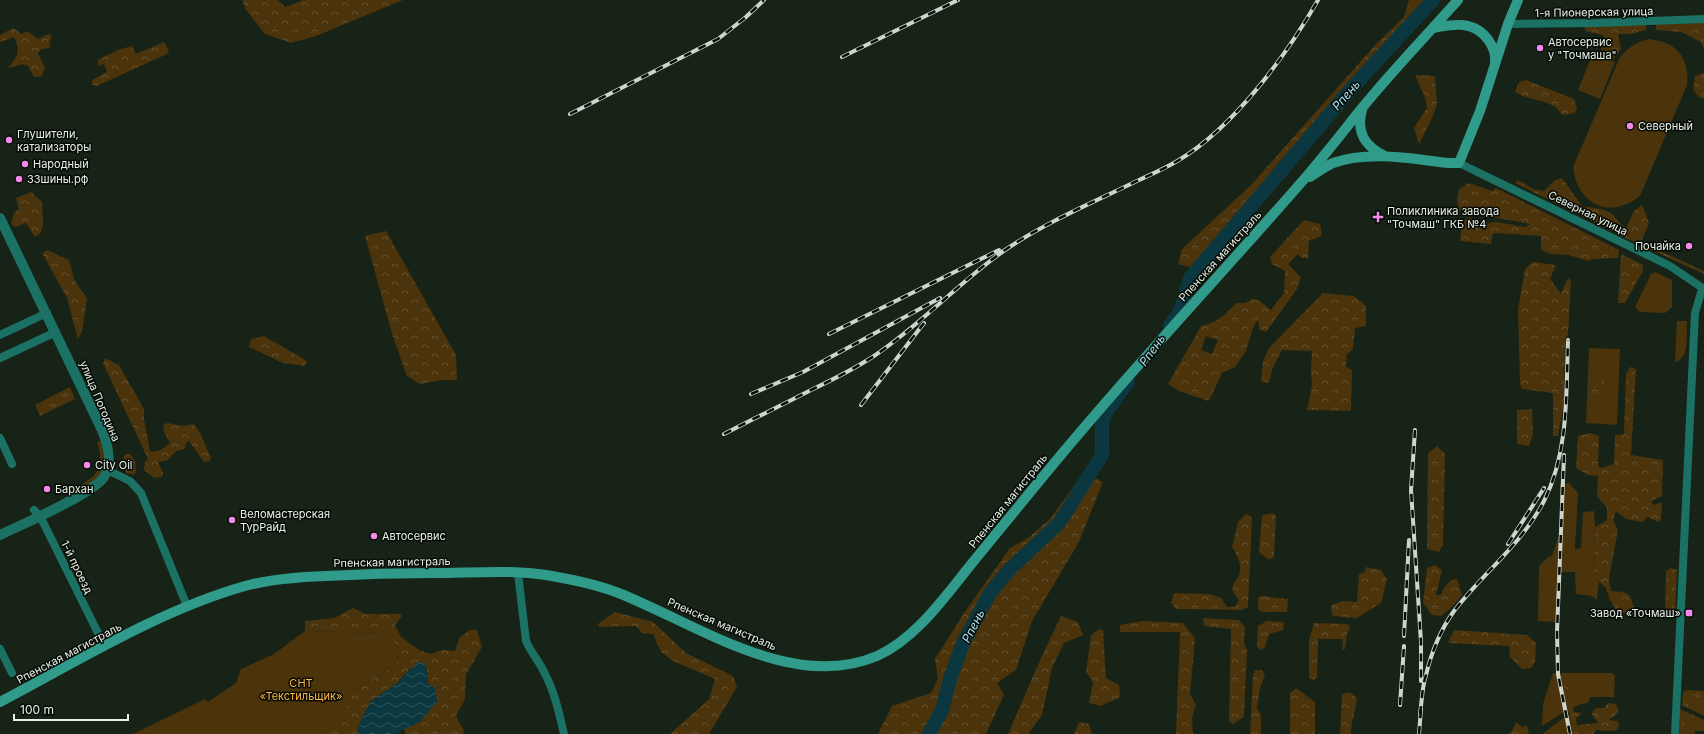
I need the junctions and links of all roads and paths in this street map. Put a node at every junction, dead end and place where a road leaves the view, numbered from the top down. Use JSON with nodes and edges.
{"nodes":[{"id":1,"x":1458,"y":0,"type":"edge"},
{"id":2,"x":1518,"y":0,"type":"edge"},
{"id":3,"x":1704,"y":19,"type":"edge"},
{"id":4,"x":1508,"y":24,"type":"junction"},
{"id":5,"x":1433,"y":28,"type":"junction"},
{"id":6,"x":1493,"y":72,"type":"junction"},
{"id":7,"x":1363,"y":106,"type":"junction"},
{"id":8,"x":1389,"y":157,"type":"junction"},
{"id":9,"x":1459,"y":163,"type":"junction"},
{"id":10,"x":1301,"y":183,"type":"junction"},
{"id":11,"x":0,"y":218,"type":"edge"},
{"id":12,"x":1703,"y":289,"type":"edge"},
{"id":13,"x":47,"y":313,"type":"junction"},
{"id":14,"x":56,"y":332,"type":"junction"},
{"id":15,"x":0,"y":335,"type":"edge"},
{"id":16,"x":0,"y":358,"type":"edge"},
{"id":17,"x":0,"y":438,"type":"edge"},
{"id":18,"x":12,"y":464,"type":"dead end"},
{"id":19,"x":108,"y":470,"type":"junction"},
{"id":20,"x":37,"y":513,"type":"junction"},
{"id":21,"x":0,"y":535,"type":"edge"},
{"id":22,"x":518,"y":572,"type":"junction"},
{"id":23,"x":187,"y":606,"type":"junction"},
{"id":24,"x":99,"y":635,"type":"dead end"},
{"id":25,"x":0,"y":649,"type":"edge"},
{"id":26,"x":12,"y":673,"type":"dead end"},
{"id":27,"x":0,"y":702,"type":"edge"},
{"id":28,"x":564,"y":734,"type":"edge"},
{"id":29,"x":1675,"y":734,"type":"edge"}],
"edges":[{"from":1,"to":5,"type":"main road","name":"Рпенская магистраль"},
{"from":2,"to":4,"type":"main road"},
{"from":3,"to":4,"type":"street","name":"1-я Пионерская улица"},
{"from":4,"to":6,"type":"main road"},
{"from":5,"to":6,"type":"main road"},
{"from":5,"to":7,"type":"main road","name":"Рпенская магистраль"},
{"from":6,"to":9,"type":"main road"},
{"from":7,"to":8,"type":"main road","name":"Рпенская магистраль"},
{"from":7,"to":10,"type":"main road","name":"Рпенская магистраль"},
{"from":8,"to":9,"type":"main road","name":"Рпенская магистраль"},
{"from":8,"to":10,"type":"main road","name":"Рпенская магистраль"},
{"from":9,"to":12,"type":"street","name":"Северная улица"},
{"from":10,"to":22,"type":"main road","name":"Рпенская магистраль"},
{"from":11,"to":13,"type":"street","name":"улица Погодина"},
{"from":12,"to":29,"type":"street"},
{"from":13,"to":14,"type":"street","name":"улица Погодина"},
{"from":13,"to":15,"type":"street"},
{"from":14,"to":16,"type":"street"},
{"from":14,"to":19,"type":"street","name":"улица Погодина"},
{"from":17,"to":18,"type":"street"},
{"from":19,"to":20,"type":"street"},
{"from":19,"to":23,"type":"street"},
{"from":20,"to":21,"type":"street"},
{"from":20,"to":24,"type":"street","name":"1-й проезд"},
{"from":22,"to":23,"type":"main road","name":"Рпенская магистраль"},
{"from":22,"to":28,"type":"street"},
{"from":23,"to":27,"type":"main road","name":"Рпенская магистраль"},
{"from":25,"to":26,"type":"street"}]}
